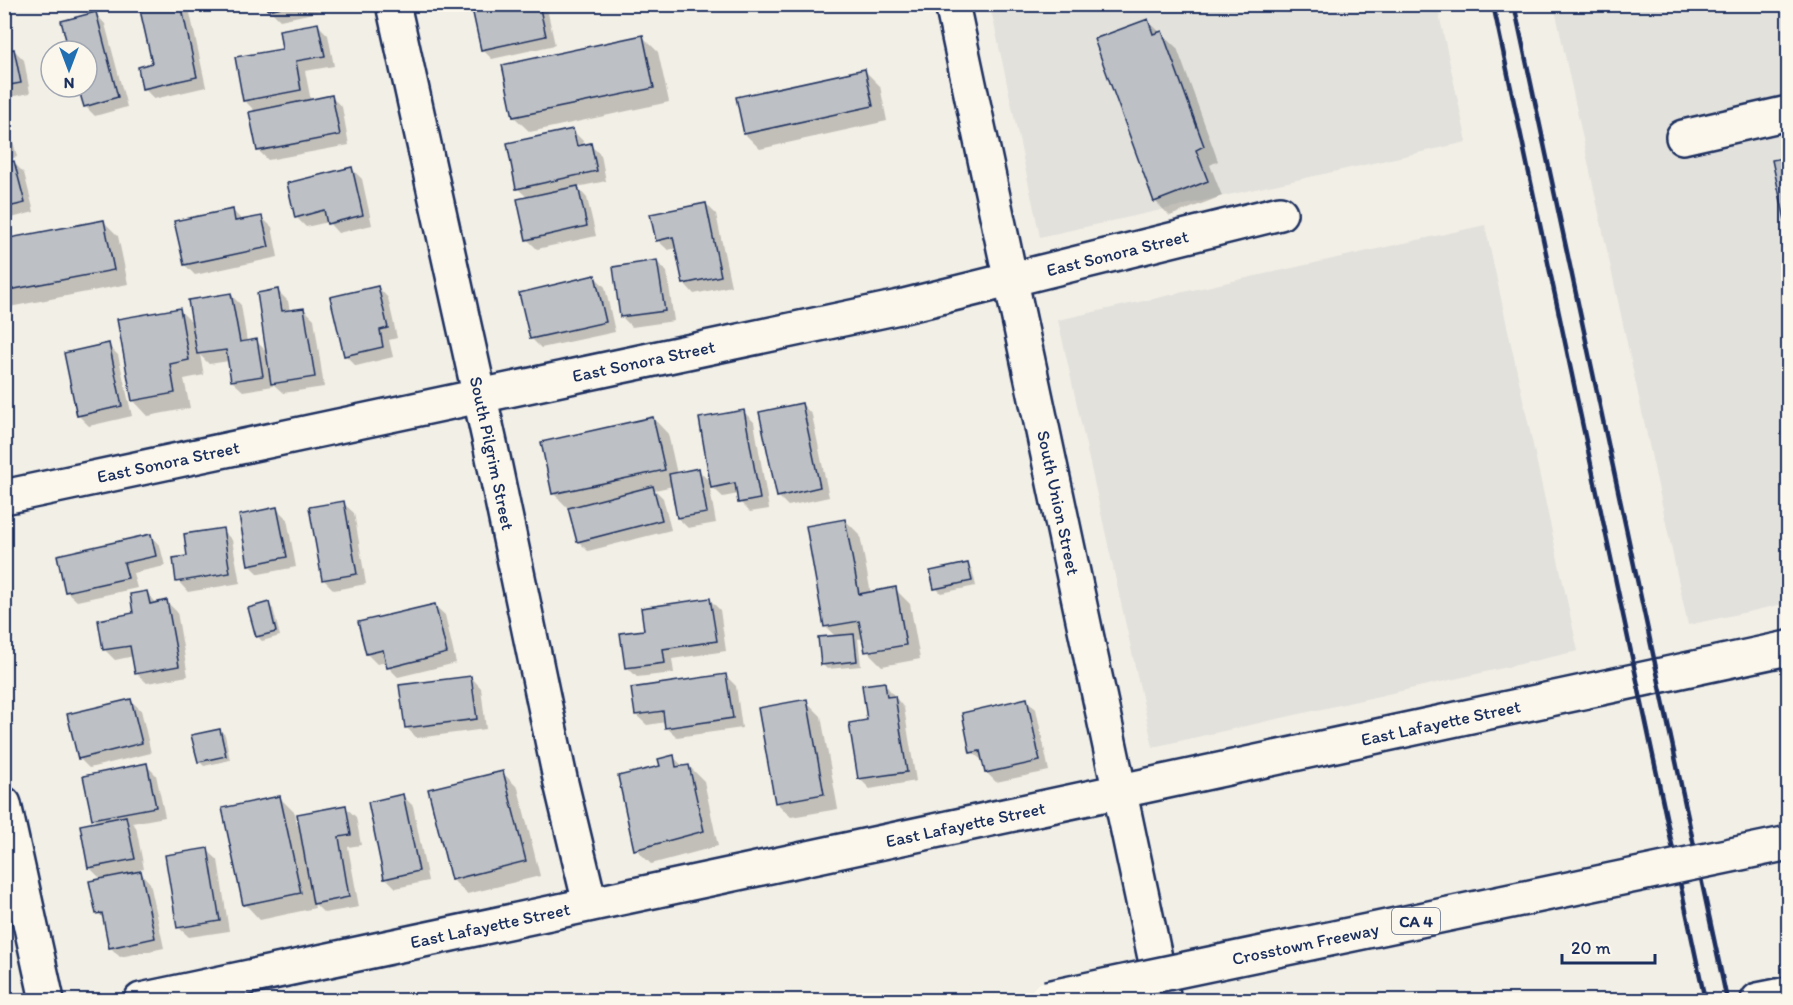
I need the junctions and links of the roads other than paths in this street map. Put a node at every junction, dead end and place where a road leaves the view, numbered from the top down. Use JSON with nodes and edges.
{"nodes":[{"id":1,"x":393,"y":4,"type":"edge"},
{"id":2,"x":952,"y":4,"type":"edge"},
{"id":3,"x":1788,"y":113,"type":"edge"},
{"id":4,"x":1683,"y":137,"type":"dead end"},
{"id":5,"x":1280,"y":213,"type":"dead end"},
{"id":6,"x":1011,"y":280,"type":"junction"},
{"id":7,"x":478,"y":396,"type":"junction"},
{"id":8,"x":4,"y":497,"type":"edge"},
{"id":9,"x":1788,"y":648,"type":"edge"},
{"id":10,"x":1119,"y":793,"type":"junction"},
{"id":11,"x":4,"y":804,"type":"edge"},
{"id":12,"x":1787,"y":843,"type":"edge"},
{"id":13,"x":590,"y":904,"type":"junction"},
{"id":14,"x":1788,"y":994,"type":"edge"},
{"id":15,"x":1041,"y":999,"type":"edge"},
{"id":16,"x":47,"y":1000,"type":"edge"},
{"id":17,"x":141,"y":1000,"type":"edge"},
{"id":18,"x":1164,"y":1000,"type":"edge"},
{"id":19,"x":1758,"y":1000,"type":"edge"}],
"edges":[{"from":1,"to":7,"type":"main road","name":"South Pilgrim Street"},
{"from":2,"to":6,"type":"main road","name":"South Union Street"},
{"from":3,"to":4,"type":"main road"},
{"from":5,"to":6,"type":"main road","name":"East Sonora Street"},
{"from":6,"to":7,"type":"main road","name":"East Sonora Street"},
{"from":6,"to":10,"type":"main road","name":"South Union Street"},
{"from":7,"to":8,"type":"main road","name":"East Sonora Street"},
{"from":7,"to":13,"type":"main road","name":"South Pilgrim Street"},
{"from":9,"to":10,"type":"main road","name":"East Lafayette Street"},
{"from":10,"to":13,"type":"main road","name":"East Lafayette Street"},
{"from":10,"to":18,"type":"main road","name":"South Union Street"},
{"from":11,"to":16,"type":"main road"},
{"from":12,"to":15,"type":"main road","name":"Crosstown Freeway","number":"CA 4","bridge":true},
{"from":13,"to":17,"type":"main road","name":"East Lafayette Street"},
{"from":14,"to":19,"type":"main road"}]}
